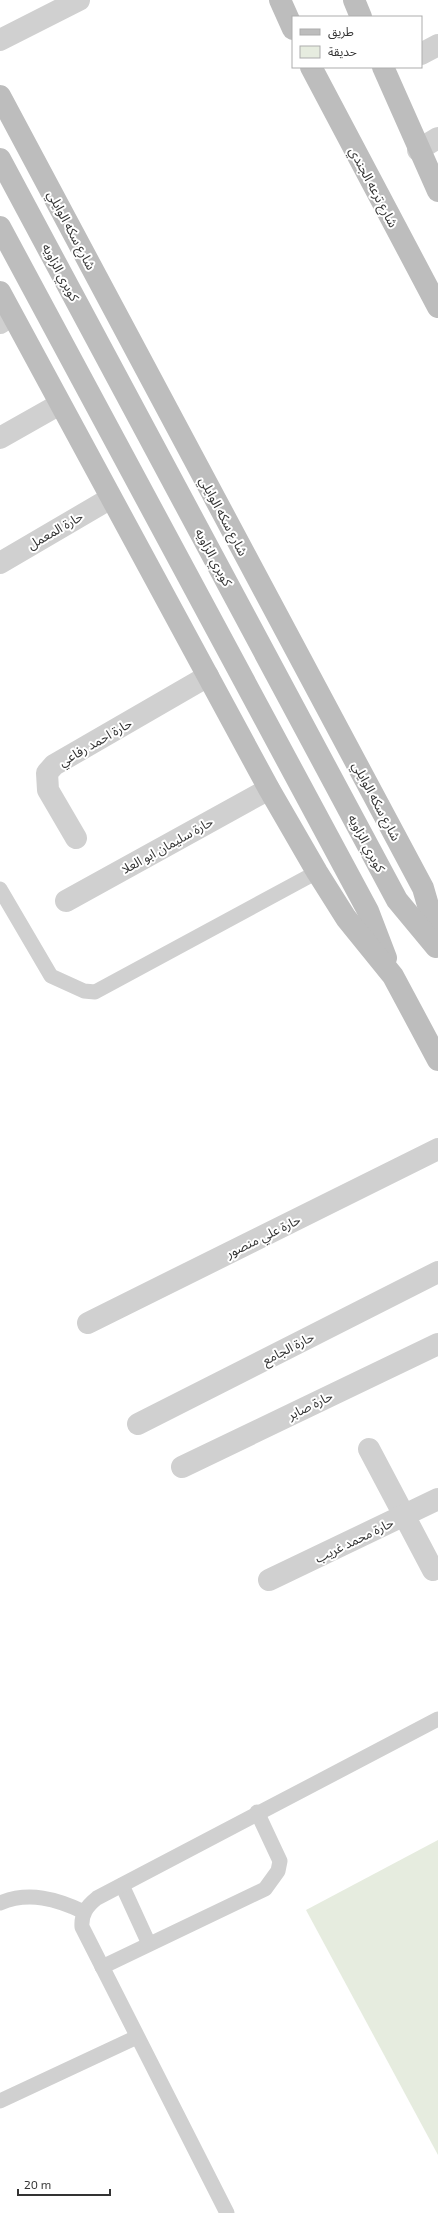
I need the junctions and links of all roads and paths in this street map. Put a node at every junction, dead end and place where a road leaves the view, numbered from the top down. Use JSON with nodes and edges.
{"nodes":[{"id":1,"x":79,"y":0,"type":"edge"},
{"id":2,"x":280,"y":0,"type":"edge"},
{"id":3,"x":354,"y":0,"type":"edge"},
{"id":4,"x":361,"y":16,"type":"edge"},
{"id":5,"x":292,"y":26,"type":"edge"},
{"id":6,"x":0,"y":40,"type":"edge"},
{"id":7,"x":438,"y":45,"type":"edge"},
{"id":8,"x":422,"y":53,"type":"edge"},
{"id":9,"x":311,"y":68,"type":"edge"},
{"id":10,"x":389,"y":69,"type":"edge"},
{"id":11,"x":0,"y":96,"type":"edge"},
{"id":12,"x":438,"y":138,"type":"edge"},
{"id":13,"x":418,"y":150,"type":"junction"},
{"id":14,"x":0,"y":159,"type":"edge"},
{"id":15,"x":438,"y":191,"type":"edge"},
{"id":16,"x":0,"y":227,"type":"edge"},
{"id":17,"x":0,"y":292,"type":"edge"},
{"id":18,"x":438,"y":307,"type":"edge"},
{"id":19,"x":6,"y":319,"type":"edge"},
{"id":20,"x":60,"y":404,"type":"junction"},
{"id":21,"x":0,"y":438,"type":"edge"},
{"id":22,"x":111,"y":498,"type":"junction"},
{"id":23,"x":0,"y":563,"type":"edge"},
{"id":24,"x":208,"y":676,"type":"junction"},
{"id":25,"x":269,"y":789,"type":"junction"},
{"id":26,"x":76,"y":838,"type":"dead end"},
{"id":27,"x":317,"y":872,"type":"junction"},
{"id":28,"x":0,"y":889,"type":"edge"},
{"id":29,"x":66,"y":901,"type":"dead end"},
{"id":30,"x":438,"y":940,"type":"edge"},
{"id":31,"x":438,"y":949,"type":"edge"},
{"id":32,"x":393,"y":976,"type":"junction"},
{"id":33,"x":438,"y":1060,"type":"edge"},
{"id":34,"x":438,"y":1149,"type":"edge"},
{"id":35,"x":438,"y":1272,"type":"edge"},
{"id":36,"x":88,"y":1323,"type":"dead end"},
{"id":37,"x":438,"y":1344,"type":"edge"},
{"id":38,"x":138,"y":1424,"type":"dead end"},
{"id":39,"x":369,"y":1449,"type":"dead end"},
{"id":40,"x":182,"y":1467,"type":"dead end"},
{"id":41,"x":438,"y":1499,"type":"edge"},
{"id":42,"x":405,"y":1515,"type":"junction"},
{"id":43,"x":433,"y":1570,"type":"dead end"},
{"id":44,"x":270,"y":1580,"type":"dead end"},
{"id":45,"x":438,"y":1719,"type":"edge"},
{"id":46,"x":257,"y":1812,"type":"junction"},
{"id":47,"x":122,"y":1885,"type":"junction"},
{"id":48,"x":0,"y":1903,"type":"edge"},
{"id":49,"x":84,"y":1912,"type":"junction"},
{"id":50,"x":149,"y":1944,"type":"junction"},
{"id":51,"x":102,"y":1967,"type":"junction"},
{"id":52,"x":138,"y":2036,"type":"junction"},
{"id":53,"x":0,"y":2102,"type":"edge"},
{"id":54,"x":227,"y":2213,"type":"edge"}],
"edges":[{"from":1,"to":6,"type":"street"},
{"from":2,"to":5,"type":"main road"},
{"from":3,"to":4,"type":"main road"},
{"from":7,"to":8,"type":"street"},
{"from":9,"to":18,"type":"main road","name":"شارع ترعه الجندي"},
{"from":10,"to":13,"type":"main road"},
{"from":11,"to":30,"type":"main road","name":"شارع سكه الوايلي"},
{"from":12,"to":13,"type":"street"},
{"from":13,"to":15,"type":"main road"},
{"from":14,"to":31,"type":"main road","name":"كوبري الزاويه"},
{"from":16,"to":32,"type":"main road"},
{"from":17,"to":19,"type":"main road"},
{"from":19,"to":20,"type":"main road"},
{"from":20,"to":21,"type":"street"},
{"from":20,"to":22,"type":"main road"},
{"from":22,"to":23,"type":"street","name":"حارة المعمل"},
{"from":22,"to":24,"type":"main road"},
{"from":24,"to":25,"type":"main road"},
{"from":24,"to":26,"type":"street","name":"حارة احمد رفاعي"},
{"from":25,"to":27,"type":"main road"},
{"from":25,"to":29,"type":"street","name":"حارة سليمان ابو العلا"},
{"from":27,"to":28,"type":"lane"},
{"from":27,"to":32,"type":"main road"},
{"from":32,"to":33,"type":"main road"},
{"from":34,"to":36,"type":"street","name":"حارة علي منصور"},
{"from":35,"to":38,"type":"street","name":"حارة الجامع"},
{"from":37,"to":40,"type":"street","name":"حارة صابر"},
{"from":39,"to":42,"type":"street"},
{"from":41,"to":42,"type":"street","name":"حارة محمد غريب"},
{"from":42,"to":43,"type":"street"},
{"from":42,"to":44,"type":"street","name":"حارة محمد غريب"},
{"from":45,"to":46,"type":"lane"},
{"from":46,"to":47,"type":"lane"},
{"from":46,"to":50,"type":"lane"},
{"from":47,"to":49,"type":"lane"},
{"from":47,"to":50,"type":"lane"},
{"from":48,"to":49,"type":"lane"},
{"from":49,"to":51,"type":"lane"},
{"from":50,"to":51,"type":"lane"},
{"from":51,"to":52,"type":"lane"},
{"from":52,"to":53,"type":"lane"},
{"from":52,"to":54,"type":"lane"}]}
